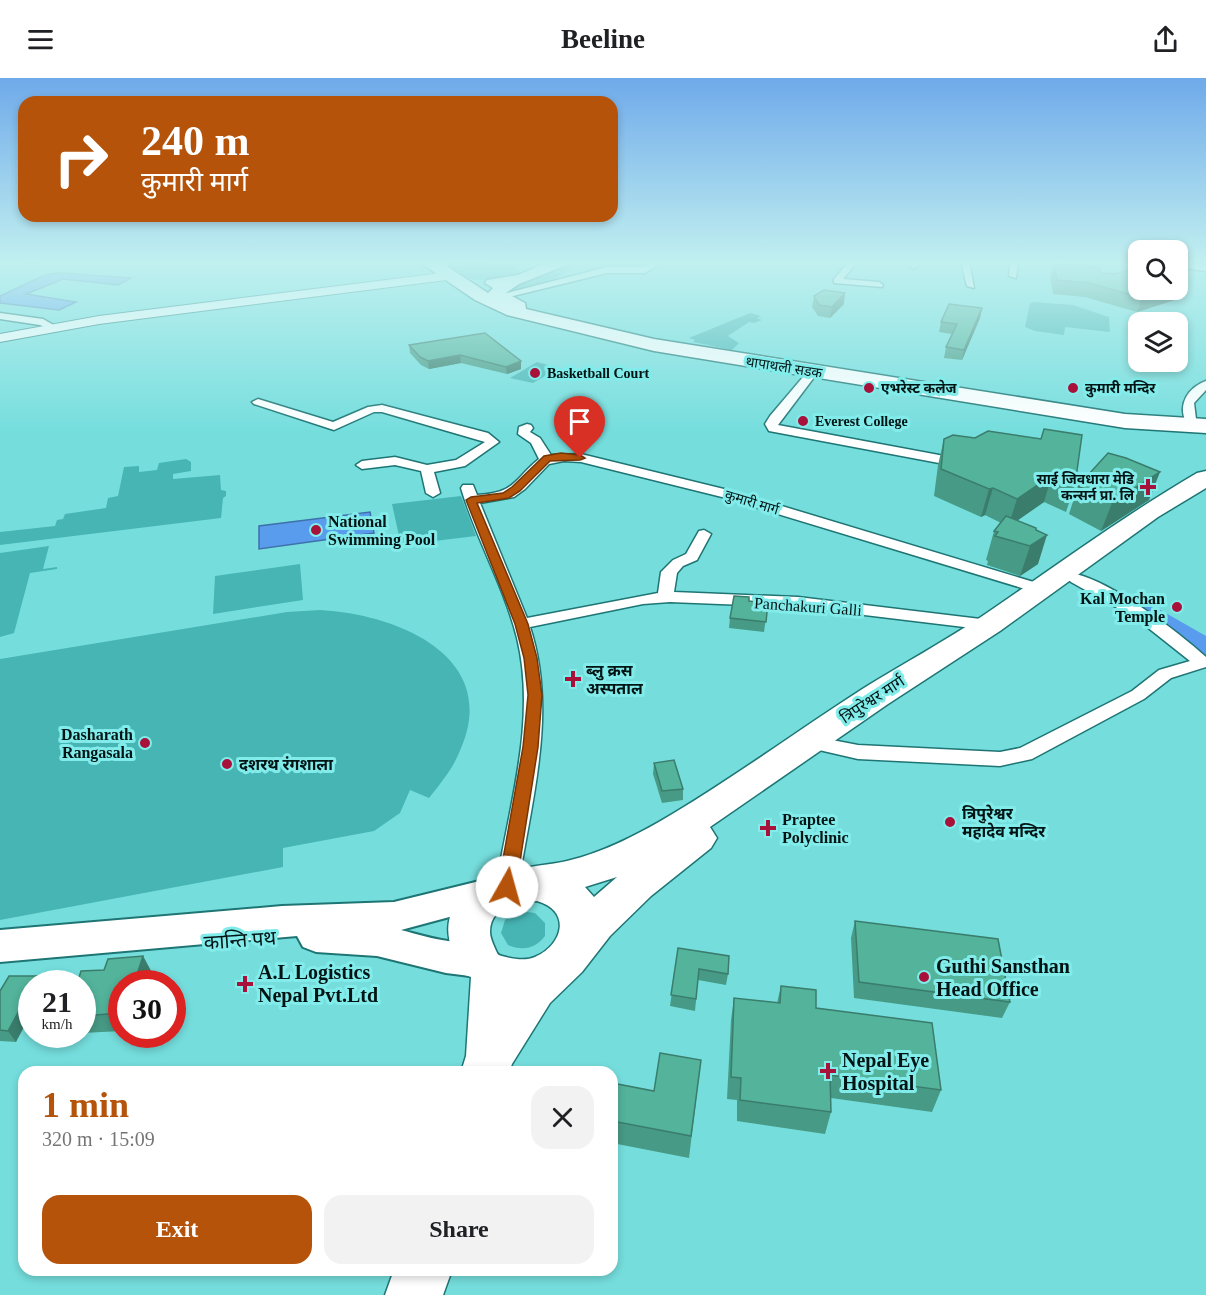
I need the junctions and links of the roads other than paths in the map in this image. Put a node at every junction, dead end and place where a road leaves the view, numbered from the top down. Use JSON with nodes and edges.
{"nodes":[{"id":1,"x":20,"y":319,"type":"edge"},
{"id":2,"x":107,"y":319,"type":"edge"},
{"id":3,"x":540,"y":319,"type":"edge"},
{"id":4,"x":559,"y":319,"type":"edge"},
{"id":5,"x":56,"y":326,"type":"junction"},
{"id":6,"x":0,"y":338,"type":"edge"},
{"id":7,"x":813,"y":372,"type":"junction"},
{"id":8,"x":1206,"y":384,"type":"edge"},
{"id":9,"x":258,"y":402,"type":"dead end"},
{"id":10,"x":1124,"y":418,"type":"junction"},
{"id":11,"x":1200,"y":423,"type":"edge"},
{"id":12,"x":527,"y":428,"type":"dead end"},
{"id":13,"x":1206,"y":447,"type":"edge"},
{"id":14,"x":547,"y":458,"type":"junction"},
{"id":15,"x":939,"y":459,"type":"edge"},
{"id":16,"x":362,"y":465,"type":"dead end"},
{"id":17,"x":427,"y":469,"type":"junction"},
{"id":18,"x":1206,"y":478,"type":"edge"},
{"id":19,"x":1206,"y":490,"type":"edge"},
{"id":20,"x":433,"y":493,"type":"dead end"},
{"id":21,"x":704,"y":534,"type":"dead end"},
{"id":22,"x":1076,"y":579,"type":"junction"},
{"id":23,"x":1041,"y":589,"type":"junction"},
{"id":24,"x":665,"y":598,"type":"junction"},
{"id":25,"x":521,"y":624,"type":"junction"},
{"id":26,"x":988,"y":625,"type":"junction"},
{"id":27,"x":1205,"y":663,"type":"edge"},
{"id":28,"x":820,"y":741,"type":"junction"},
{"id":29,"x":509,"y":887,"type":"junction"},
{"id":30,"x":0,"y":946,"type":"edge"},
{"id":31,"x":567,"y":955,"type":"junction"},
{"id":32,"x":0,"y":961,"type":"edge"},
{"id":33,"x":486,"y":967,"type":"junction"},
{"id":34,"x":488,"y":1064,"type":"edge"},
{"id":35,"x":421,"y":1276,"type":"edge"},
{"id":36,"x":414,"y":1295,"type":"edge"}],
"edges":[{"from":1,"to":5,"type":"street"},
{"from":2,"to":5,"type":"main road"},
{"from":3,"to":7,"type":"highway","name":"थापाथली सडक"},
{"from":4,"to":10,"type":"highway","name":"थापाथली सडक"},
{"from":5,"to":6,"type":"main road"},
{"from":7,"to":10,"type":"highway","name":"थापाथली सडक"},
{"from":7,"to":15,"type":"street"},
{"from":8,"to":11,"type":"street"},
{"from":9,"to":17,"type":"street"},
{"from":10,"to":11,"type":"highway"},
{"from":10,"to":13,"type":"highway"},
{"from":12,"to":14,"type":"street"},
{"from":14,"to":23,"type":"street","name":"कुमारी मार्ग"},
{"from":14,"to":25,"type":"street"},
{"from":16,"to":17,"type":"street"},
{"from":17,"to":20,"type":"street"},
{"from":18,"to":23,"type":"highway","name":"त्रिपुरेश्वर मार्ग"},
{"from":19,"to":22,"type":"highway","name":"त्रिपुरेश्वर मार्ग"},
{"from":21,"to":24,"type":"street"},
{"from":22,"to":27,"type":"street"},
{"from":22,"to":28,"type":"highway","name":"त्रिपुरेश्वर मार्ग"},
{"from":23,"to":26,"type":"highway","name":"त्रिपुरेश्वर मार्ग"},
{"from":24,"to":25,"type":"street","name":"Panchakuri Galli"},
{"from":24,"to":26,"type":"street","name":"Panchakuri Galli"},
{"from":25,"to":29,"type":"street"},
{"from":26,"to":28,"type":"highway","name":"त्रिपुरेश्वर मार्ग"},
{"from":27,"to":28,"type":"street"},
{"from":28,"to":29,"type":"highway","name":"त्रिपुरेश्वर मार्ग"},
{"from":28,"to":31,"type":"highway","name":"त्रिपुरेश्वर मार्ग"},
{"from":29,"to":30,"type":"main road"},
{"from":29,"to":31,"type":"highway"},
{"from":29,"to":33,"type":"highway"},
{"from":31,"to":33,"type":"highway"},
{"from":31,"to":34,"type":"highway","name":"त्रिपुरेश्वर मार्ग"},
{"from":32,"to":33,"type":"main road","name":"कान्ति पथ"},
{"from":33,"to":34,"type":"highway"},
{"from":35,"to":36,"type":"highway"}]}
